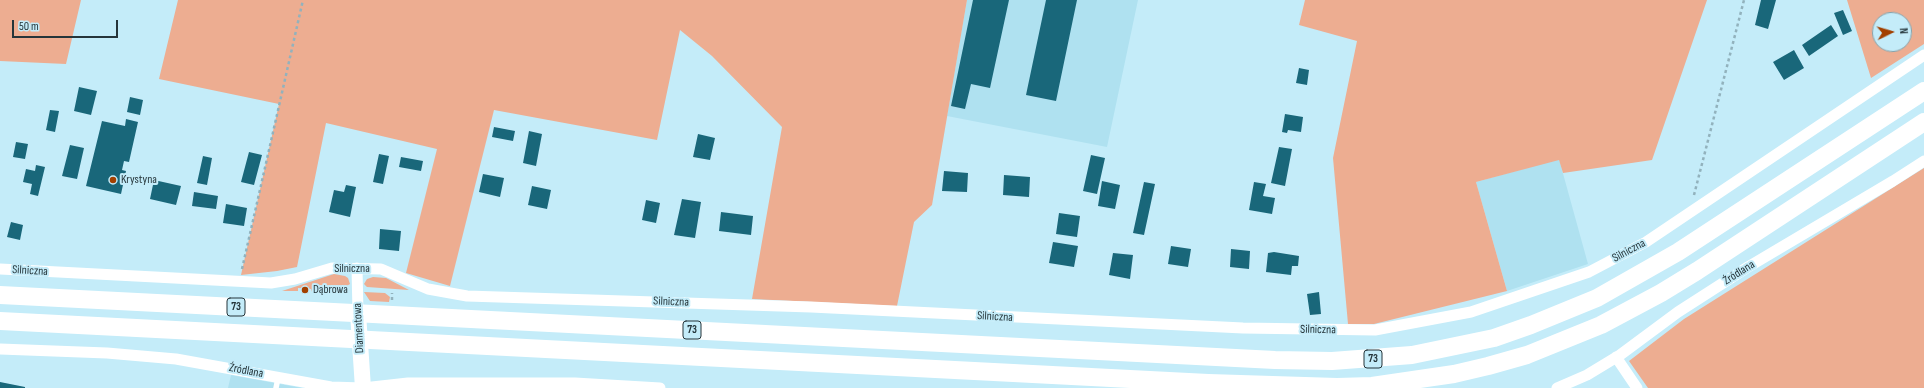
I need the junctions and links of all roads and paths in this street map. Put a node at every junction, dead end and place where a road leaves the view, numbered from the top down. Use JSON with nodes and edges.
{"nodes":[{"id":1,"x":303,"y":0,"type":"edge"},
{"id":2,"x":1744,"y":0,"type":"edge"},
{"id":3,"x":1924,"y":55,"type":"edge"},
{"id":4,"x":1924,"y":91,"type":"edge"},
{"id":5,"x":1924,"y":122,"type":"edge"},
{"id":6,"x":1924,"y":160,"type":"edge"},
{"id":7,"x":1690,"y":211,"type":"junction"},
{"id":8,"x":357,"y":268,"type":"junction"},
{"id":9,"x":0,"y":269,"type":"edge"},
{"id":10,"x":240,"y":282,"type":"junction"},
{"id":11,"x":0,"y":295,"type":"edge"},
{"id":12,"x":358,"y":313,"type":"junction"},
{"id":13,"x":0,"y":320,"type":"edge"},
{"id":14,"x":360,"y":339,"type":"junction"},
{"id":15,"x":0,"y":349,"type":"edge"},
{"id":16,"x":1616,"y":357,"type":"junction"},
{"id":17,"x":277,"y":383,"type":"edge"},
{"id":18,"x":363,"y":388,"type":"edge"},
{"id":19,"x":660,"y":388,"type":"edge"},
{"id":20,"x":1557,"y":388,"type":"edge"},
{"id":21,"x":1637,"y":388,"type":"edge"}],
"edges":[{"from":1,"to":10,"type":"path"},
{"from":2,"to":7,"type":"path"},
{"from":3,"to":7,"type":"street","name":"Silniczna"},
{"from":4,"to":12,"type":"main road","number":"73"},
{"from":5,"to":14,"type":"main road","number":"73"},
{"from":6,"to":16,"type":"street","name":"Źródlana"},
{"from":7,"to":8,"type":"street","name":"Silniczna"},
{"from":8,"to":10,"type":"street","name":"Silniczna"},
{"from":8,"to":12,"type":"street","name":"Diamentowa"},
{"from":9,"to":10,"type":"street","name":"Silniczna"},
{"from":11,"to":12,"type":"main road","number":"73"},
{"from":12,"to":14,"type":"street","name":"Diamentowa"},
{"from":13,"to":14,"type":"main road","number":"73"},
{"from":14,"to":18,"type":"street","name":"Diamentowa"},
{"from":15,"to":17,"type":"street","name":"Źródlana"},
{"from":16,"to":20,"type":"street","name":"Źródlana"},
{"from":16,"to":21,"type":"street"},
{"from":17,"to":18,"type":"street","name":"Źródlana"},
{"from":18,"to":19,"type":"street","name":"Źródlana"}]}
